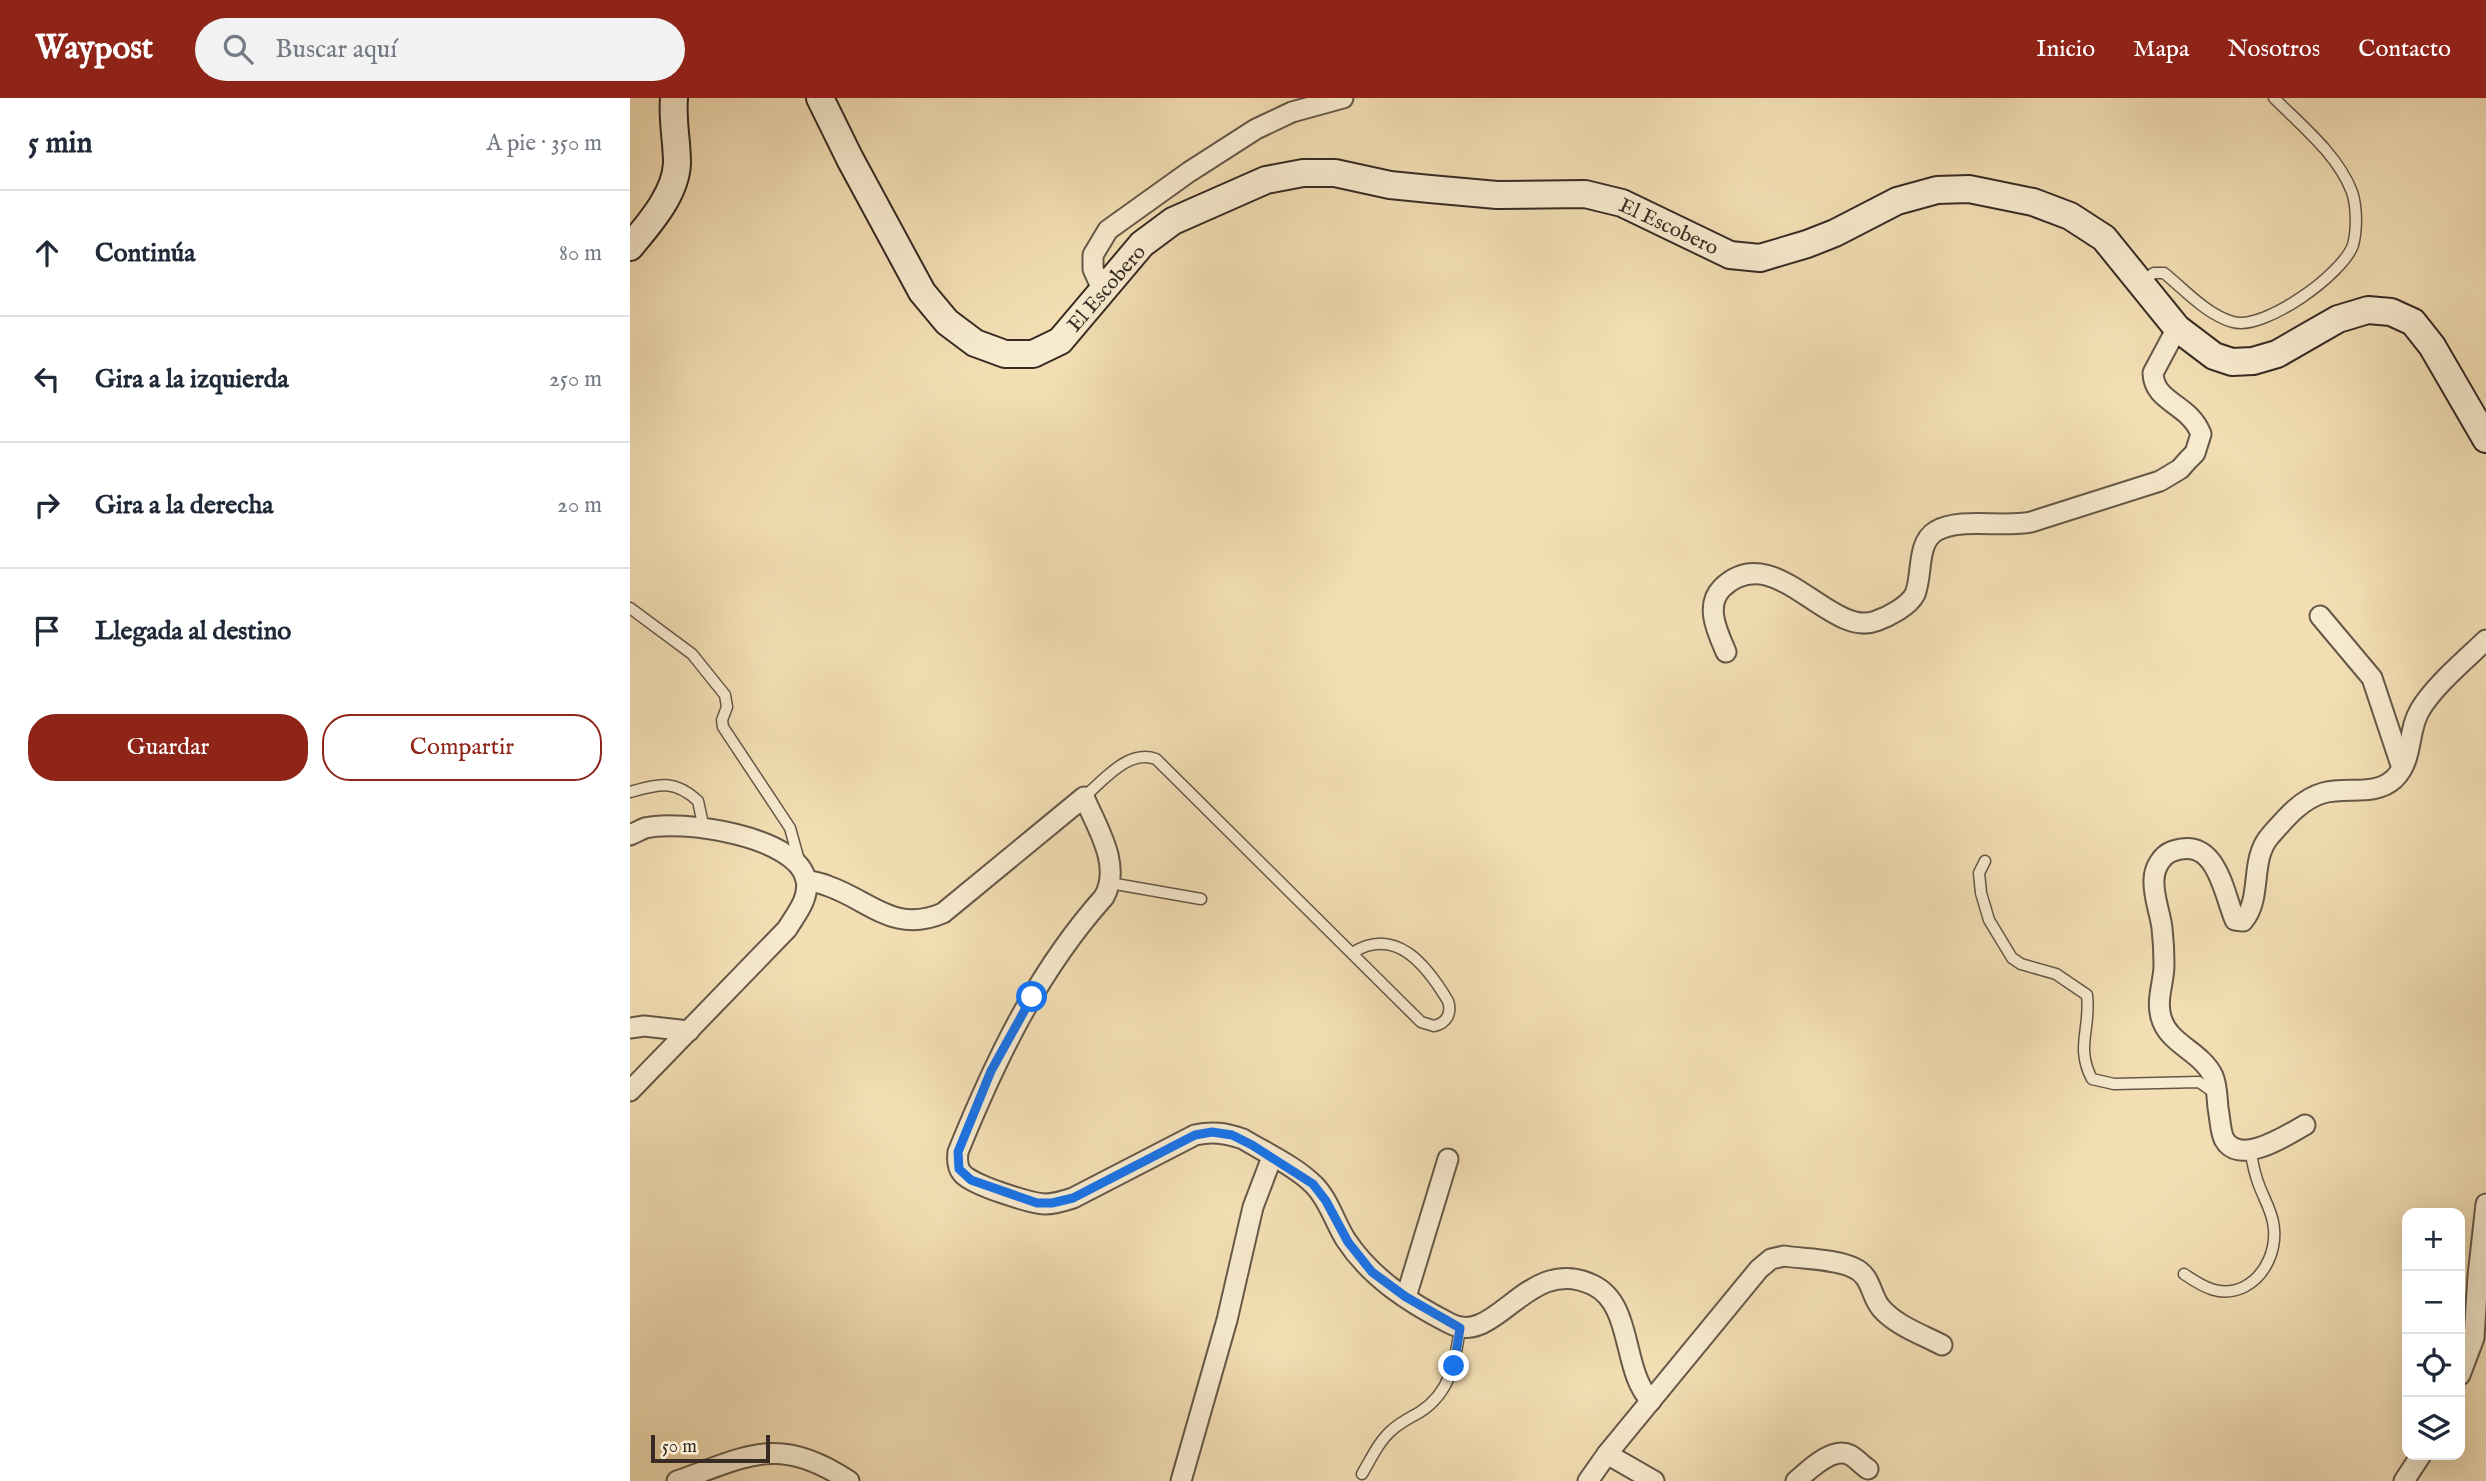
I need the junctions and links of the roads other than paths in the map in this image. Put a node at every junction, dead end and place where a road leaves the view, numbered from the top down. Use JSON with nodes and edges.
{"nodes":[{"id":1,"x":820,"y":98,"type":"edge"},
{"id":2,"x":1343,"y":98,"type":"edge"},
{"id":3,"x":2274,"y":98,"type":"edge"},
{"id":4,"x":672,"y":102,"type":"edge"},
{"id":5,"x":630,"y":247,"type":"edge"},
{"id":6,"x":2139,"y":284,"type":"junction"},
{"id":7,"x":1102,"y":289,"type":"junction"},
{"id":8,"x":2177,"y":328,"type":"junction"},
{"id":9,"x":2486,"y":439,"type":"edge"},
{"id":10,"x":630,"y":608,"type":"edge"},
{"id":11,"x":2320,"y":616,"type":"dead end"},
{"id":12,"x":2486,"y":640,"type":"edge"},
{"id":13,"x":1726,"y":652,"type":"dead end"},
{"id":14,"x":2402,"y":768,"type":"junction"},
{"id":15,"x":630,"y":792,"type":"edge"},
{"id":16,"x":1084,"y":797,"type":"junction"},
{"id":17,"x":704,"y":828,"type":"junction"},
{"id":18,"x":630,"y":835,"type":"edge"},
{"id":19,"x":1984,"y":861,"type":"dead end"},
{"id":20,"x":804,"y":874,"type":"junction"},
{"id":21,"x":1110,"y":883,"type":"junction"},
{"id":22,"x":1201,"y":899,"type":"dead end"},
{"id":23,"x":1352,"y":953,"type":"junction"},
{"id":24,"x":630,"y":1028,"type":"edge"},
{"id":25,"x":689,"y":1031,"type":"junction"},
{"id":26,"x":630,"y":1091,"type":"edge"},
{"id":27,"x":2217,"y":1094,"type":"junction"},
{"id":28,"x":2305,"y":1125,"type":"dead end"},
{"id":29,"x":2250,"y":1149,"type":"junction"},
{"id":30,"x":1272,"y":1157,"type":"junction"},
{"id":31,"x":1448,"y":1159,"type":"dead end"},
{"id":32,"x":2486,"y":1204,"type":"edge"},
{"id":33,"x":2184,"y":1274,"type":"dead end"},
{"id":34,"x":1406,"y":1297,"type":"junction"},
{"id":35,"x":1460,"y":1328,"type":"junction"},
{"id":36,"x":1942,"y":1345,"type":"dead end"},
{"id":37,"x":2465,"y":1362,"type":"edge"},
{"id":38,"x":1651,"y":1401,"type":"junction"},
{"id":39,"x":1607,"y":1454,"type":"junction"},
{"id":40,"x":2418,"y":1460,"type":"edge"},
{"id":41,"x":1868,"y":1469,"type":"dead end"},
{"id":42,"x":1362,"y":1474,"type":"dead end"},
{"id":43,"x":677,"y":1481,"type":"edge"},
{"id":44,"x":849,"y":1481,"type":"edge"},
{"id":45,"x":1181,"y":1481,"type":"edge"},
{"id":46,"x":1588,"y":1481,"type":"edge"},
{"id":47,"x":1654,"y":1481,"type":"edge"},
{"id":48,"x":1796,"y":1481,"type":"edge"},
{"id":49,"x":2403,"y":1481,"type":"edge"}],
"edges":[{"from":1,"to":7,"type":"main road","name":"El Escobero"},
{"from":2,"to":7,"type":"street"},
{"from":3,"to":6,"type":"lane"},
{"from":4,"to":5,"type":"main road"},
{"from":6,"to":7,"type":"main road","name":"El Escobero"},
{"from":6,"to":8,"type":"main road","name":"El Escobero"},
{"from":8,"to":9,"type":"main road","name":"El Escobero"},
{"from":8,"to":13,"type":"street"},
{"from":10,"to":20,"type":"lane"},
{"from":11,"to":14,"type":"street"},
{"from":12,"to":14,"type":"street"},
{"from":14,"to":27,"type":"street"},
{"from":15,"to":17,"type":"lane"},
{"from":16,"to":20,"type":"street"},
{"from":16,"to":21,"type":"street"},
{"from":16,"to":23,"type":"lane"},
{"from":17,"to":18,"type":"street"},
{"from":17,"to":20,"type":"street"},
{"from":19,"to":27,"type":"lane"},
{"from":20,"to":25,"type":"street"},
{"from":21,"to":22,"type":"lane"},
{"from":21,"to":30,"type":"street"},
{"from":23,"to":23,"type":"lane"},
{"from":24,"to":25,"type":"street"},
{"from":25,"to":26,"type":"street"},
{"from":27,"to":29,"type":"street"},
{"from":28,"to":29,"type":"street"},
{"from":29,"to":33,"type":"lane"},
{"from":30,"to":34,"type":"street"},
{"from":30,"to":45,"type":"street"},
{"from":31,"to":34,"type":"street"},
{"from":32,"to":37,"type":"street"},
{"from":34,"to":35,"type":"street"},
{"from":35,"to":38,"type":"street"},
{"from":35,"to":42,"type":"lane"},
{"from":36,"to":38,"type":"street"},
{"from":38,"to":39,"type":"street"},
{"from":39,"to":46,"type":"street"},
{"from":39,"to":47,"type":"street"},
{"from":40,"to":49,"type":"street"},
{"from":41,"to":48,"type":"street"},
{"from":43,"to":44,"type":"street"}]}
